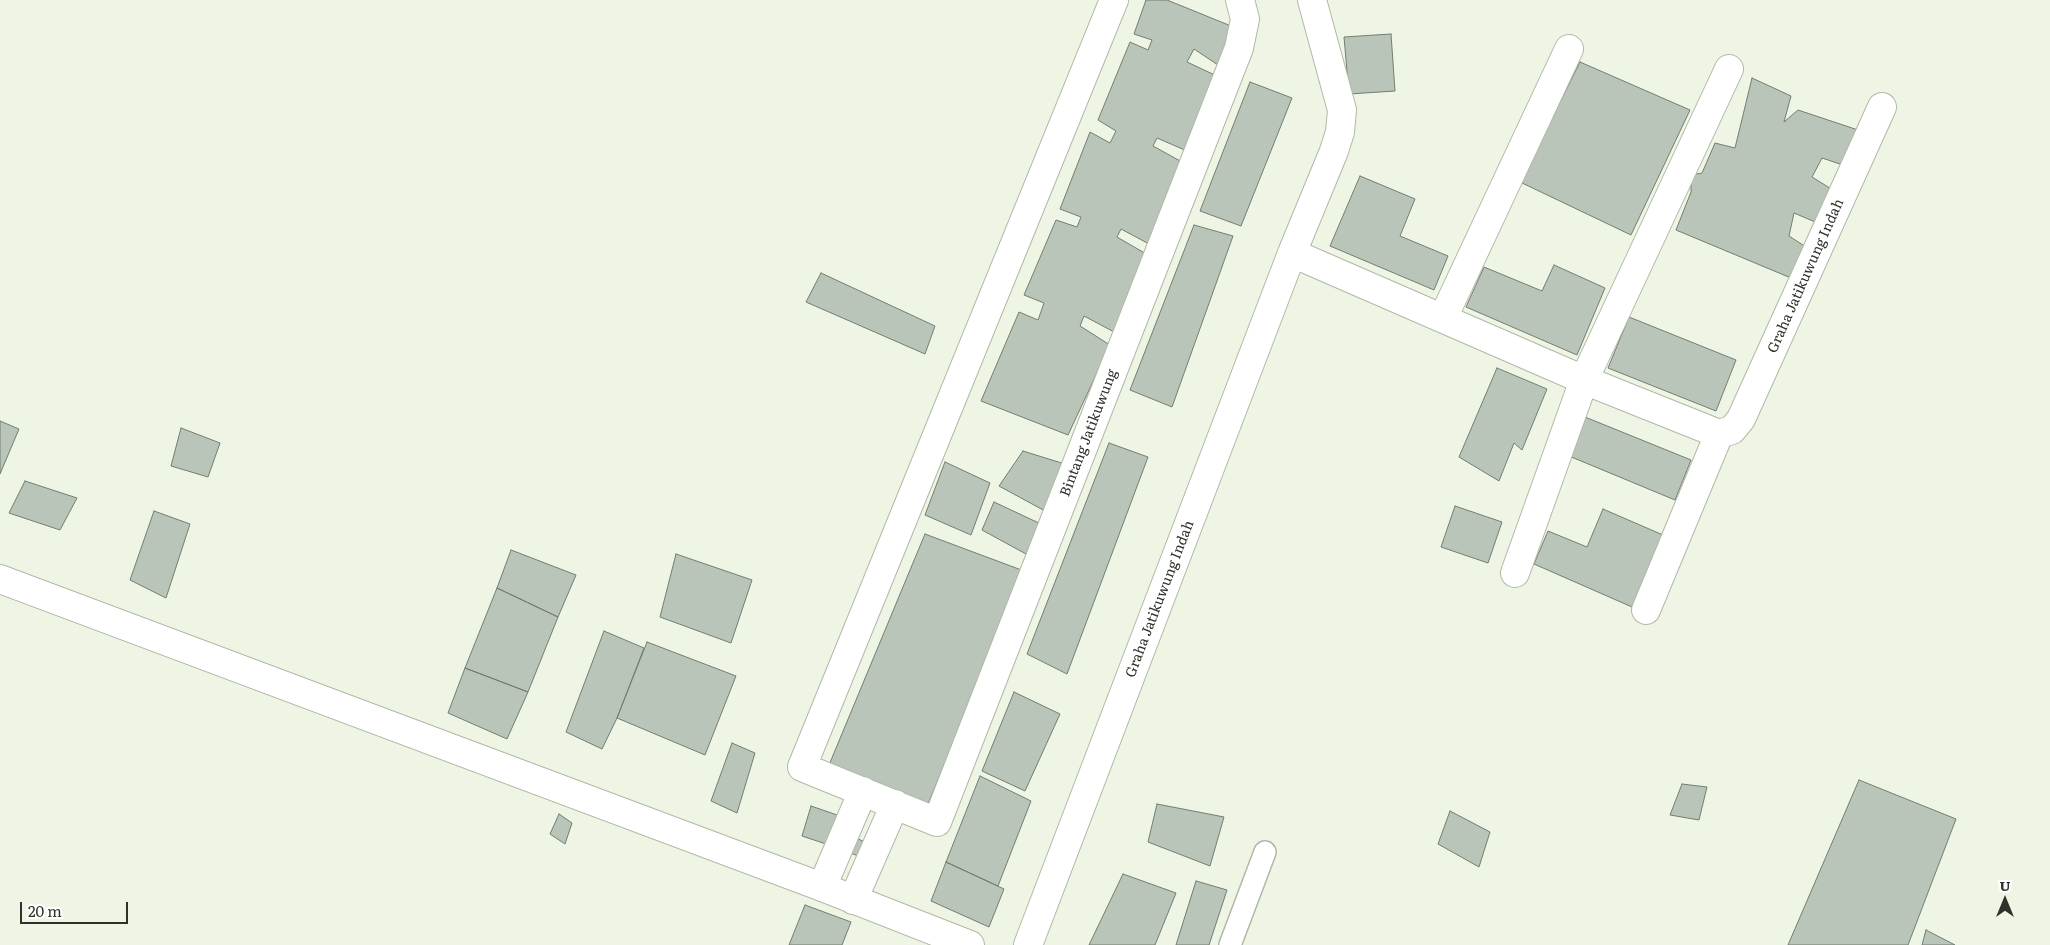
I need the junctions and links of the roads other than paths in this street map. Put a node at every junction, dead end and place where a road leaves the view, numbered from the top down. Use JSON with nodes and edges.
{"nodes":[{"id":1,"x":1114,"y":0,"type":"edge"},
{"id":2,"x":1240,"y":0,"type":"edge"},
{"id":3,"x":1312,"y":0,"type":"edge"},
{"id":4,"x":1568,"y":48,"type":"dead end"},
{"id":5,"x":1729,"y":69,"type":"dead end"},
{"id":6,"x":1882,"y":107,"type":"dead end"},
{"id":7,"x":1292,"y":254,"type":"junction"},
{"id":8,"x":1443,"y":318,"type":"junction"},
{"id":9,"x":1584,"y":380,"type":"junction"},
{"id":10,"x":1719,"y":434,"type":"junction"},
{"id":11,"x":1515,"y":573,"type":"dead end"},
{"id":12,"x":0,"y":579,"type":"edge"},
{"id":13,"x":1646,"y":610,"type":"dead end"},
{"id":14,"x":863,"y":791,"type":"junction"},
{"id":15,"x":894,"y":804,"type":"junction"},
{"id":16,"x":1265,"y":852,"type":"dead end"},
{"id":17,"x":822,"y":887,"type":"junction"},
{"id":18,"x":852,"y":900,"type":"junction"},
{"id":19,"x":970,"y":945,"type":"edge"},
{"id":20,"x":1028,"y":945,"type":"edge"},
{"id":21,"x":1230,"y":945,"type":"edge"}],
"edges":[{"from":1,"to":14,"type":"street","name":"Bintang Jatikuwung"},
{"from":2,"to":15,"type":"street","name":"Bintang Jatikuwung"},
{"from":3,"to":7,"type":"street","name":"Graha Jatikuwung Indah"},
{"from":4,"to":8,"type":"street"},
{"from":5,"to":9,"type":"street"},
{"from":6,"to":10,"type":"street","name":"Graha Jatikuwung Indah"},
{"from":7,"to":8,"type":"street"},
{"from":7,"to":20,"type":"street","name":"Graha Jatikuwung Indah"},
{"from":8,"to":9,"type":"street"},
{"from":9,"to":10,"type":"street"},
{"from":9,"to":11,"type":"street"},
{"from":10,"to":13,"type":"street"},
{"from":12,"to":17,"type":"street"},
{"from":14,"to":15,"type":"street","name":"Bintang Jatikuwung"},
{"from":14,"to":17,"type":"street"},
{"from":15,"to":18,"type":"street"},
{"from":16,"to":21,"type":"lane"},
{"from":17,"to":18,"type":"street"},
{"from":18,"to":19,"type":"street"}]}
